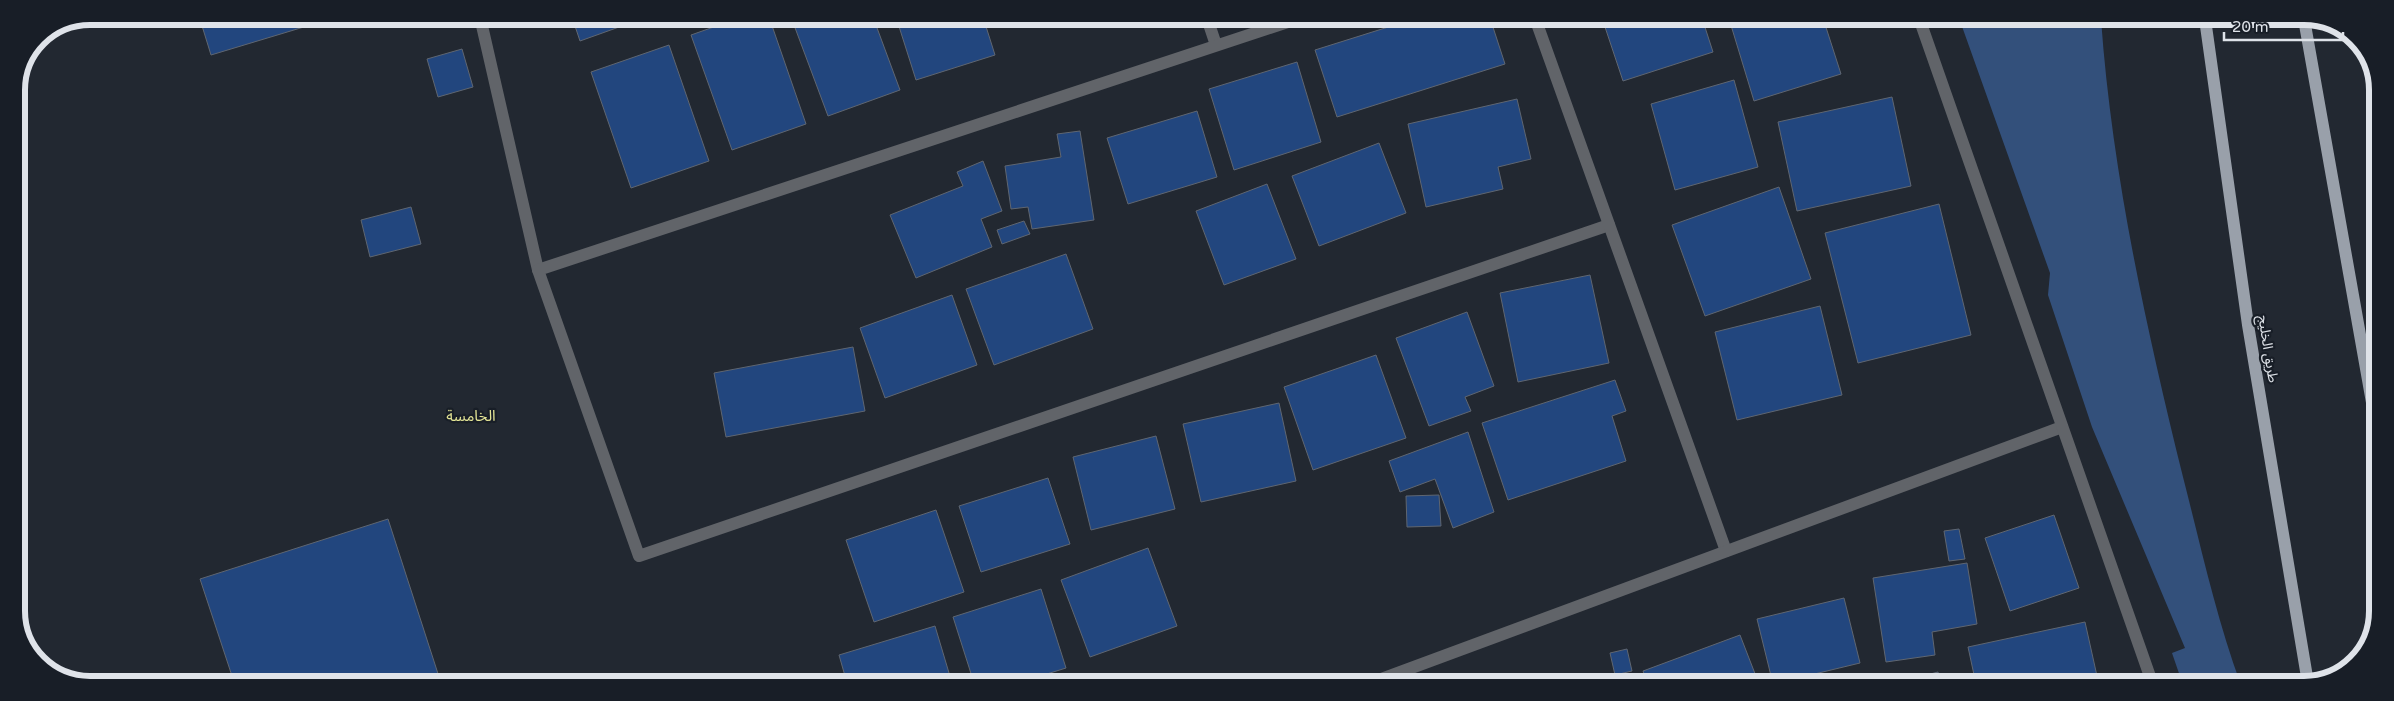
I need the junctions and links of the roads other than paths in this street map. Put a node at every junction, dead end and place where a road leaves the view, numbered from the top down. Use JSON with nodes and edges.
{"nodes":[{"id":1,"x":482,"y":25,"type":"edge"},
{"id":2,"x":1209,"y":25,"type":"edge"},
{"id":3,"x":1278,"y":25,"type":"edge"},
{"id":4,"x":1538,"y":25,"type":"edge"},
{"id":5,"x":1921,"y":25,"type":"edge"},
{"id":6,"x":2206,"y":25,"type":"edge"},
{"id":7,"x":2305,"y":25,"type":"edge"},
{"id":8,"x":1216,"y":45,"type":"junction"},
{"id":9,"x":1609,"y":225,"type":"junction"},
{"id":10,"x":538,"y":270,"type":"junction"},
{"id":11,"x":2369,"y":386,"type":"edge"},
{"id":12,"x":2062,"y":427,"type":"junction"},
{"id":13,"x":1726,"y":551,"type":"junction"},
{"id":14,"x":1390,"y":676,"type":"edge"},
{"id":15,"x":2150,"y":676,"type":"edge"},
{"id":16,"x":2307,"y":676,"type":"edge"}],
"edges":[{"from":1,"to":10,"type":"street"},
{"from":2,"to":8,"type":"street"},
{"from":3,"to":8,"type":"street"},
{"from":4,"to":9,"type":"street"},
{"from":5,"to":12,"type":"street"},
{"from":6,"to":16,"type":"main road","name":"طريق الخليج"},
{"from":7,"to":11,"type":"main road"},
{"from":8,"to":10,"type":"street"},
{"from":9,"to":10,"type":"street"},
{"from":9,"to":13,"type":"street"},
{"from":12,"to":13,"type":"street"},
{"from":12,"to":15,"type":"street"},
{"from":13,"to":14,"type":"street"}]}
